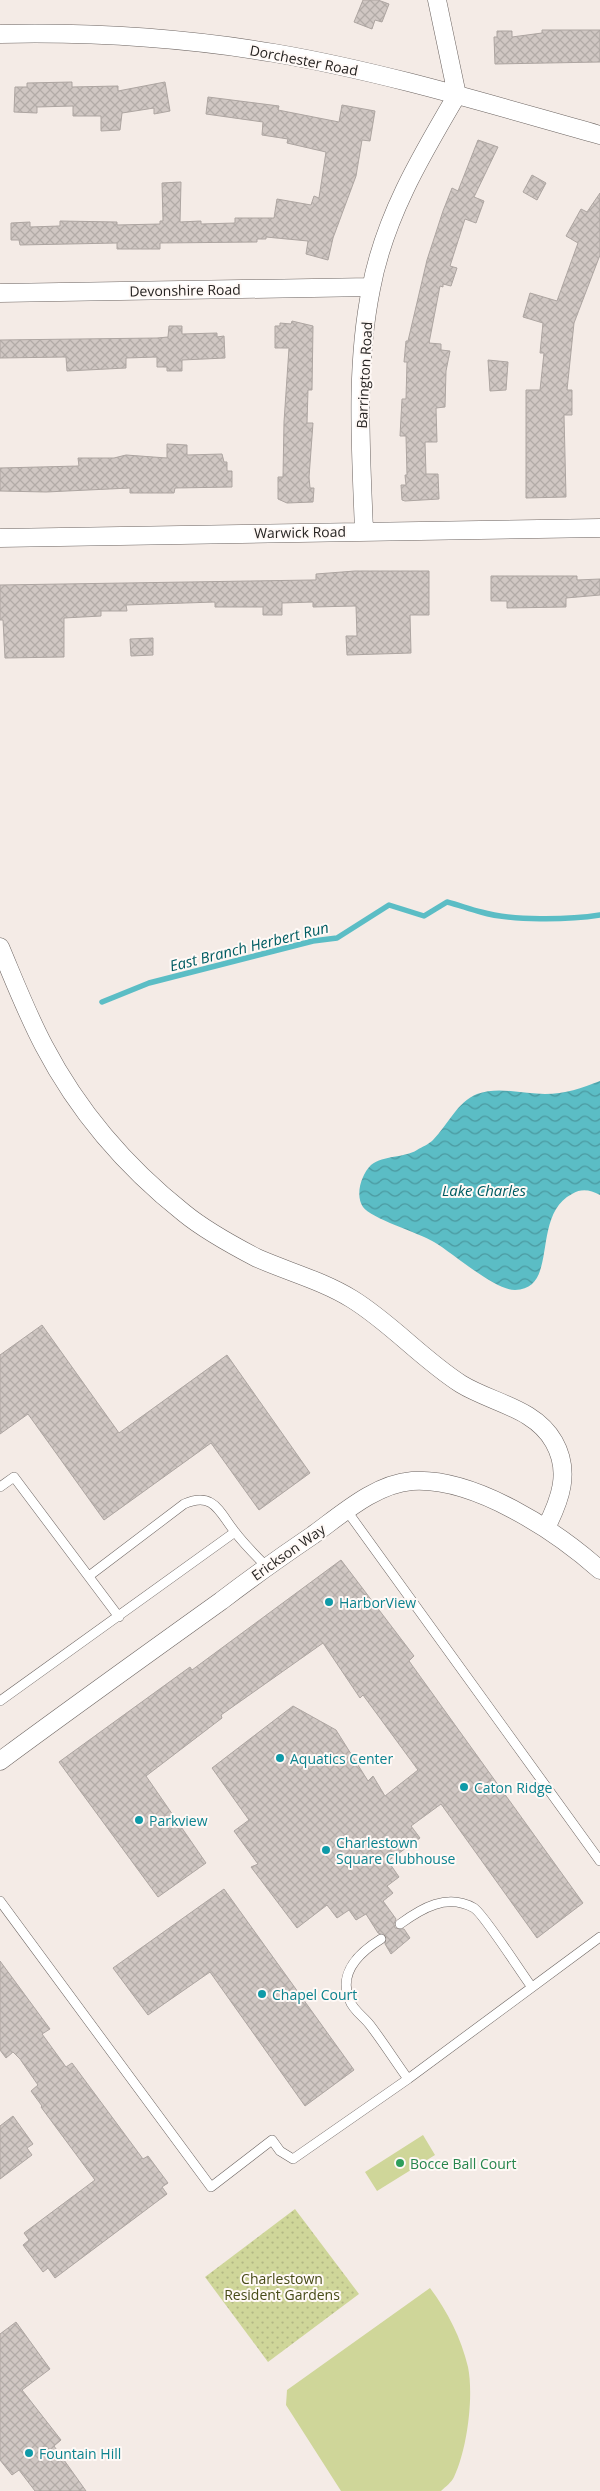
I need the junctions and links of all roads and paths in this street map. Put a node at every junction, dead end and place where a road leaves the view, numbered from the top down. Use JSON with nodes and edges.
{"nodes":[{"id":1,"x":437,"y":0,"type":"edge"},
{"id":2,"x":0,"y":34,"type":"edge"},
{"id":3,"x":457,"y":95,"type":"junction"},
{"id":4,"x":600,"y":135,"type":"edge"},
{"id":5,"x":371,"y":287,"type":"junction"},
{"id":6,"x":0,"y":293,"type":"edge"},
{"id":7,"x":600,"y":528,"type":"edge"},
{"id":8,"x":364,"y":531,"type":"junction"},
{"id":9,"x":0,"y":538,"type":"edge"},
{"id":10,"x":0,"y":947,"type":"edge"},
{"id":11,"x":0,"y":1487,"type":"edge"},
{"id":12,"x":347,"y":1511,"type":"junction"},
{"id":13,"x":546,"y":1528,"type":"junction"},
{"id":14,"x":235,"y":1532,"type":"junction"},
{"id":15,"x":267,"y":1567,"type":"junction"},
{"id":16,"x":600,"y":1570,"type":"edge"},
{"id":17,"x":89,"y":1576,"type":"junction"},
{"id":18,"x":119,"y":1617,"type":"junction"},
{"id":19,"x":0,"y":1701,"type":"edge"},
{"id":20,"x":2,"y":1756,"type":"edge"},
{"id":21,"x":600,"y":1861,"type":"edge"},
{"id":22,"x":0,"y":1901,"type":"edge"},
{"id":23,"x":400,"y":1924,"type":"dead end"},
{"id":24,"x":600,"y":1937,"type":"edge"},
{"id":25,"x":381,"y":1938,"type":"dead end"},
{"id":26,"x":531,"y":1986,"type":"junction"},
{"id":27,"x":408,"y":2079,"type":"junction"}],
"edges":[{"from":1,"to":3,"type":"street"},
{"from":2,"to":3,"type":"street","name":"Dorchester Road"},
{"from":3,"to":4,"type":"street","name":"Dorchester Road"},
{"from":3,"to":5,"type":"street","name":"Barrington Road"},
{"from":5,"to":6,"type":"street","name":"Devonshire Road"},
{"from":5,"to":8,"type":"street","name":"Barrington Road"},
{"from":7,"to":8,"type":"street","name":"Warwick Road"},
{"from":8,"to":9,"type":"street","name":"Warwick Road"},
{"from":10,"to":13,"type":"street"},
{"from":11,"to":17,"type":"lane"},
{"from":12,"to":13,"type":"street","name":"Erickson Way"},
{"from":12,"to":15,"type":"street","name":"Erickson Way"},
{"from":12,"to":21,"type":"lane"},
{"from":13,"to":16,"type":"street","name":"Erickson Way"},
{"from":14,"to":15,"type":"lane"},
{"from":14,"to":17,"type":"lane"},
{"from":14,"to":18,"type":"lane"},
{"from":15,"to":20,"type":"street","name":"Erickson Way"},
{"from":17,"to":18,"type":"lane"},
{"from":18,"to":19,"type":"lane"},
{"from":22,"to":27,"type":"lane"},
{"from":23,"to":26,"type":"lane"},
{"from":24,"to":26,"type":"lane"},
{"from":25,"to":27,"type":"lane"},
{"from":26,"to":27,"type":"lane"}]}
